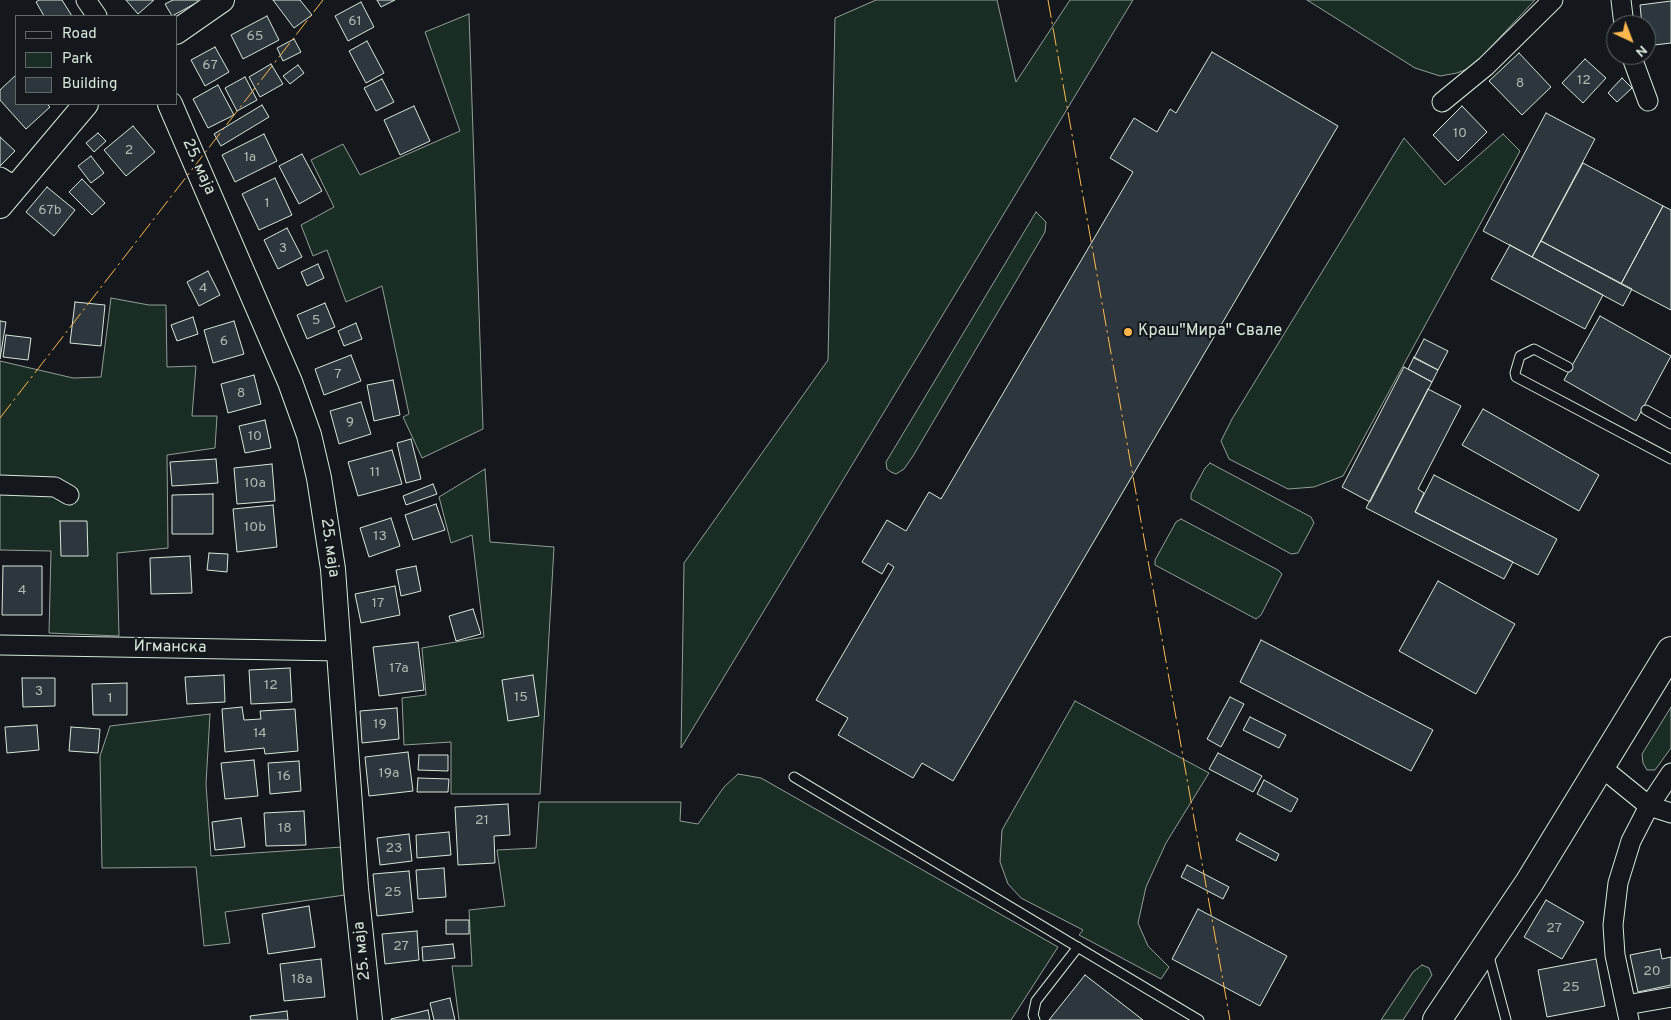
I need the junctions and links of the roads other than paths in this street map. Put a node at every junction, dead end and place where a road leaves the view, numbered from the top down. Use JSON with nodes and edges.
{"nodes":[{"id":1,"x":86,"y":0,"type":"edge"},
{"id":2,"x":222,"y":0,"type":"edge"},
{"id":3,"x":1553,"y":0,"type":"edge"},
{"id":4,"x":1621,"y":0,"type":"edge"},
{"id":5,"x":95,"y":15,"type":"edge"},
{"id":6,"x":1623,"y":15,"type":"edge"},
{"id":7,"x":178,"y":31,"type":"edge"},
{"id":8,"x":1635,"y":65,"type":"edge"},
{"id":9,"x":1648,"y":101,"type":"dead end"},
{"id":10,"x":1442,"y":102,"type":"dead end"},
{"id":11,"x":85,"y":105,"type":"edge"},
{"id":12,"x":170,"y":105,"type":"edge"},
{"id":13,"x":8,"y":182,"type":"edge"},
{"id":14,"x":0,"y":206,"type":"edge"},
{"id":15,"x":1568,"y":367,"type":"dead end"},
{"id":16,"x":1646,"y":410,"type":"dead end"},
{"id":17,"x":1671,"y":424,"type":"edge"},
{"id":18,"x":1671,"y":459,"type":"edge"},
{"id":19,"x":0,"y":485,"type":"edge"},
{"id":20,"x":69,"y":496,"type":"dead end"},
{"id":21,"x":0,"y":645,"type":"edge"},
{"id":22,"x":339,"y":651,"type":"junction"},
{"id":23,"x":1671,"y":651,"type":"edge"},
{"id":24,"x":1601,"y":767,"type":"junction"},
{"id":25,"x":1671,"y":773,"type":"edge"},
{"id":26,"x":794,"y":778,"type":"dead end"},
{"id":27,"x":1649,"y":806,"type":"junction"},
{"id":28,"x":1671,"y":813,"type":"edge"},
{"id":29,"x":1486,"y":946,"type":"junction"},
{"id":30,"x":1078,"y":947,"type":"junction"},
{"id":31,"x":1671,"y":997,"type":"edge"},
{"id":32,"x":1627,"y":1013,"type":"edge"},
{"id":33,"x":370,"y":1020,"type":"edge"},
{"id":34,"x":1035,"y":1020,"type":"edge"},
{"id":35,"x":1200,"y":1020,"type":"edge"},
{"id":36,"x":1437,"y":1020,"type":"edge"},
{"id":37,"x":1506,"y":1020,"type":"edge"}],
"edges":[{"from":1,"to":5,"type":"street"},
{"from":2,"to":7,"type":"street"},
{"from":3,"to":10,"type":"street"},
{"from":4,"to":6,"type":"street"},
{"from":8,"to":9,"type":"street"},
{"from":11,"to":13,"type":"street"},
{"from":12,"to":22,"type":"street","name":"25. маја"},
{"from":13,"to":14,"type":"street"},
{"from":15,"to":18,"type":"lane"},
{"from":16,"to":17,"type":"lane"},
{"from":19,"to":20,"type":"street"},
{"from":21,"to":22,"type":"street","name":"Игманска"},
{"from":22,"to":33,"type":"street","name":"25. маја"},
{"from":23,"to":24,"type":"main road"},
{"from":24,"to":27,"type":"street"},
{"from":24,"to":29,"type":"main road"},
{"from":25,"to":27,"type":"street"},
{"from":26,"to":30,"type":"lane"},
{"from":27,"to":28,"type":"street"},
{"from":27,"to":32,"type":"street"},
{"from":29,"to":36,"type":"main road"},
{"from":29,"to":37,"type":"lane"},
{"from":30,"to":34,"type":"lane"},
{"from":30,"to":35,"type":"lane"},
{"from":31,"to":32,"type":"street"}]}
